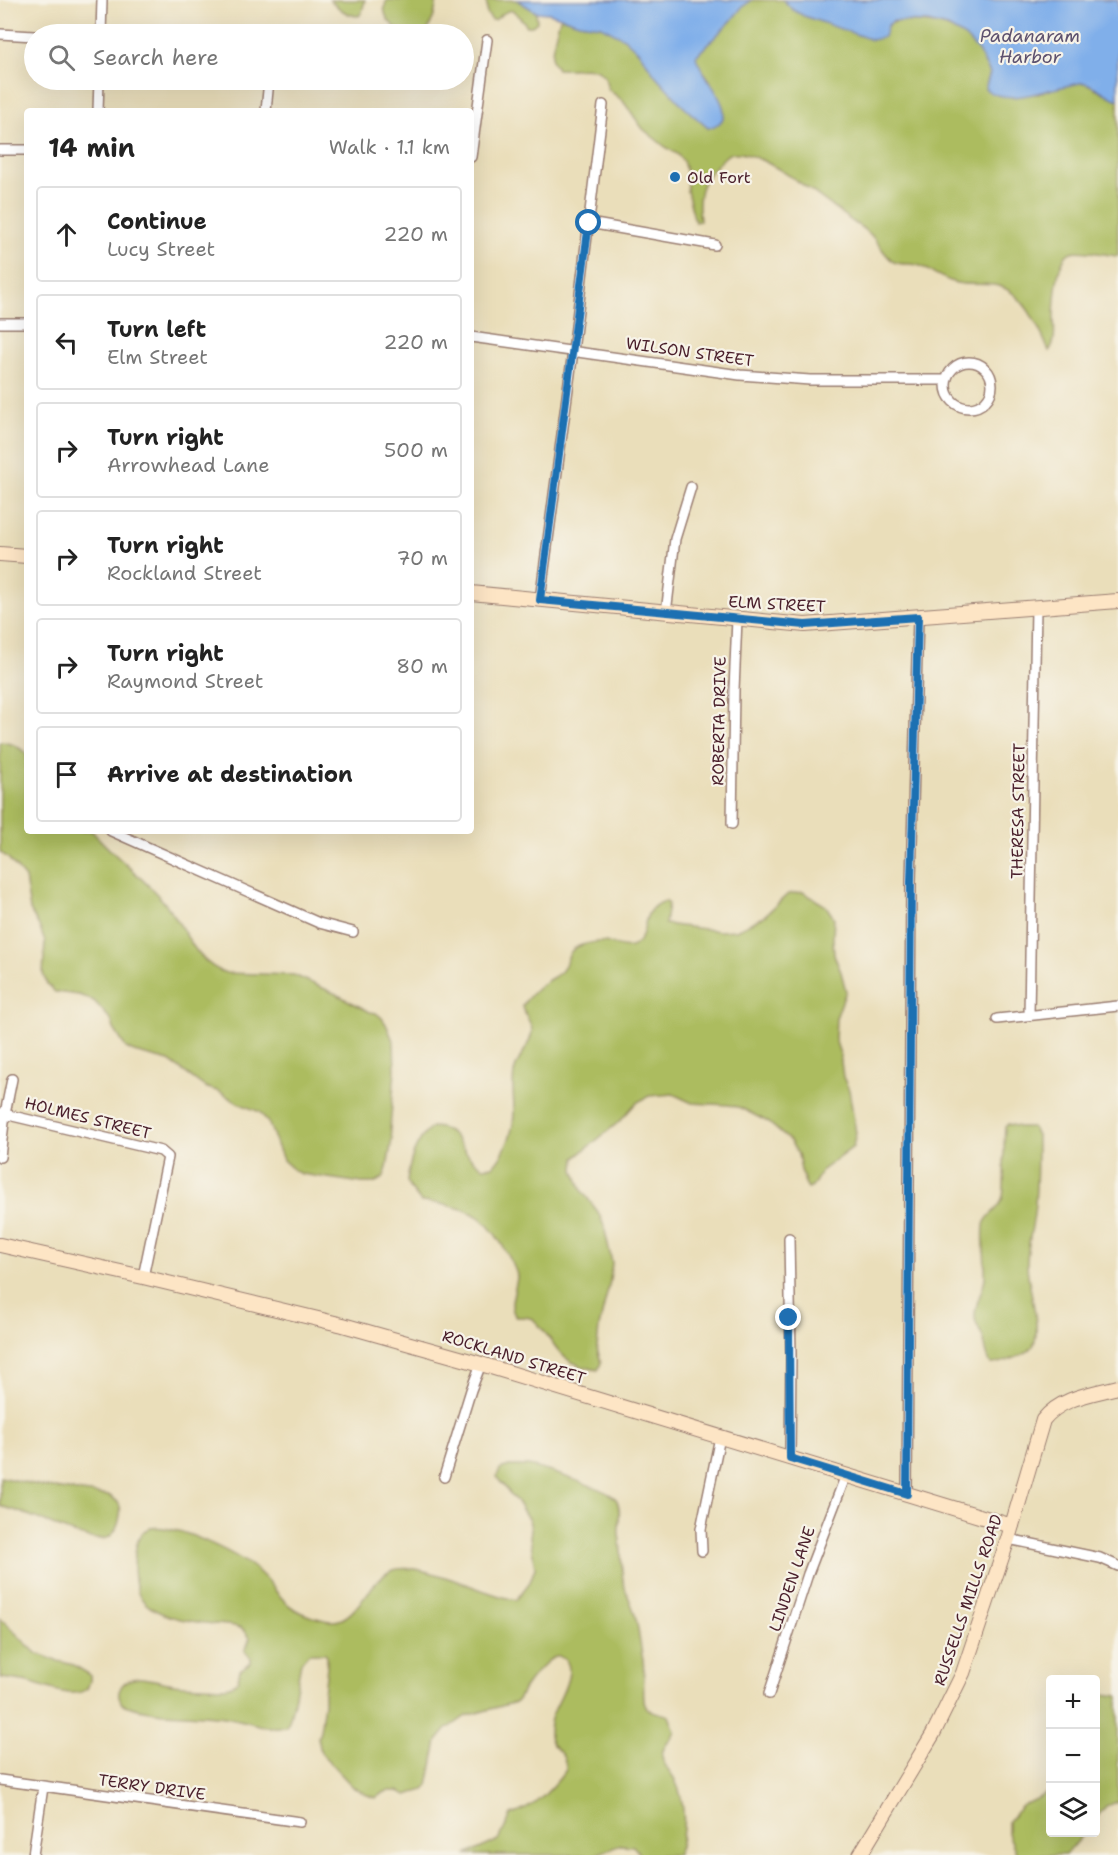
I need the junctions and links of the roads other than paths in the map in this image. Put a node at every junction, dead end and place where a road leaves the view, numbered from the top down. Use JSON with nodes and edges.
{"nodes":[{"id":1,"x":102,"y":0,"type":"edge"},
{"id":2,"x":101,"y":24,"type":"edge"},
{"id":3,"x":0,"y":34,"type":"edge"},
{"id":4,"x":24,"y":35,"type":"edge"},
{"id":5,"x":487,"y":40,"type":"dead end"},
{"id":6,"x":99,"y":90,"type":"edge"},
{"id":7,"x":268,"y":90,"type":"edge"},
{"id":8,"x":603,"y":105,"type":"dead end"},
{"id":9,"x":98,"y":108,"type":"edge"},
{"id":10,"x":266,"y":108,"type":"edge"},
{"id":11,"x":474,"y":135,"type":"edge"},
{"id":12,"x":0,"y":150,"type":"edge"},
{"id":13,"x":24,"y":150,"type":"edge"},
{"id":14,"x":589,"y":223,"type":"junction"},
{"id":15,"x":715,"y":245,"type":"dead end"},
{"id":16,"x":0,"y":323,"type":"edge"},
{"id":17,"x":24,"y":323,"type":"edge"},
{"id":18,"x":474,"y":337,"type":"edge"},
{"id":19,"x":573,"y":351,"type":"junction"},
{"id":20,"x":946,"y":380,"type":"junction"},
{"id":21,"x":691,"y":487,"type":"dead end"},
{"id":22,"x":0,"y":554,"type":"edge"},
{"id":23,"x":24,"y":556,"type":"edge"},
{"id":24,"x":474,"y":593,"type":"edge"},
{"id":25,"x":540,"y":600,"type":"junction"},
{"id":26,"x":1118,"y":601,"type":"edge"},
{"id":27,"x":1036,"y":608,"type":"junction"},
{"id":28,"x":666,"y":613,"type":"junction"},
{"id":29,"x":918,"y":617,"type":"junction"},
{"id":30,"x":737,"y":619,"type":"junction"},
{"id":31,"x":732,"y":824,"type":"dead end"},
{"id":32,"x":118,"y":834,"type":"edge"},
{"id":33,"x":353,"y":932,"type":"dead end"},
{"id":34,"x":1118,"y":1006,"type":"edge"},
{"id":35,"x":1029,"y":1015,"type":"junction"},
{"id":36,"x":997,"y":1019,"type":"dead end"},
{"id":37,"x":12,"y":1079,"type":"dead end"},
{"id":38,"x":2,"y":1113,"type":"edge"},
{"id":39,"x":0,"y":1156,"type":"edge"},
{"id":40,"x":789,"y":1238,"type":"dead end"},
{"id":41,"x":0,"y":1245,"type":"edge"},
{"id":42,"x":143,"y":1277,"type":"junction"},
{"id":43,"x":481,"y":1364,"type":"junction"},
{"id":44,"x":1118,"y":1386,"type":"edge"},
{"id":45,"x":720,"y":1437,"type":"junction"},
{"id":46,"x":790,"y":1458,"type":"junction"},
{"id":47,"x":846,"y":1475,"type":"junction"},
{"id":48,"x":444,"y":1476,"type":"dead end"},
{"id":49,"x":907,"y":1494,"type":"junction"},
{"id":50,"x":1010,"y":1532,"type":"junction"},
{"id":51,"x":702,"y":1551,"type":"dead end"},
{"id":52,"x":1118,"y":1566,"type":"edge"},
{"id":53,"x":769,"y":1694,"type":"dead end"},
{"id":54,"x":0,"y":1780,"type":"edge"},
{"id":55,"x":43,"y":1787,"type":"junction"},
{"id":56,"x":300,"y":1822,"type":"dead end"},
{"id":57,"x":33,"y":1855,"type":"edge"},
{"id":58,"x":860,"y":1855,"type":"edge"}],
"edges":[{"from":1,"to":2,"type":"street"},
{"from":3,"to":4,"type":"street"},
{"from":5,"to":11,"type":"street"},
{"from":6,"to":9,"type":"street"},
{"from":7,"to":10,"type":"street"},
{"from":8,"to":14,"type":"street"},
{"from":12,"to":13,"type":"street"},
{"from":14,"to":15,"type":"street"},
{"from":14,"to":19,"type":"street"},
{"from":16,"to":17,"type":"street"},
{"from":18,"to":19,"type":"street","name":"WILSON STREET"},
{"from":19,"to":20,"type":"street","name":"WILSON STREET"},
{"from":19,"to":25,"type":"street"},
{"from":20,"to":20,"type":"street"},
{"from":21,"to":28,"type":"street"},
{"from":22,"to":23,"type":"street"},
{"from":24,"to":25,"type":"street","name":"ELM STREET"},
{"from":25,"to":28,"type":"street","name":"ELM STREET"},
{"from":26,"to":27,"type":"street","name":"ELM STREET"},
{"from":27,"to":29,"type":"street","name":"ELM STREET"},
{"from":27,"to":35,"type":"street","name":"THERESA STREET"},
{"from":28,"to":30,"type":"street","name":"ELM STREET"},
{"from":29,"to":30,"type":"street","name":"ELM STREET"},
{"from":29,"to":49,"type":"street"},
{"from":30,"to":31,"type":"street","name":"ROBERTA DRIVE"},
{"from":32,"to":33,"type":"street"},
{"from":34,"to":35,"type":"street"},
{"from":35,"to":36,"type":"street"},
{"from":37,"to":38,"type":"street"},
{"from":38,"to":39,"type":"street"},
{"from":38,"to":42,"type":"street","name":"HOLMES STREET"},
{"from":40,"to":46,"type":"street"},
{"from":41,"to":42,"type":"street","name":"ROCKLAND STREET"},
{"from":42,"to":43,"type":"street","name":"ROCKLAND STREET"},
{"from":43,"to":45,"type":"street","name":"ROCKLAND STREET"},
{"from":43,"to":48,"type":"street"},
{"from":44,"to":50,"type":"street","name":"RUSSELLS MILLS ROAD"},
{"from":45,"to":46,"type":"street","name":"ROCKLAND STREET"},
{"from":45,"to":51,"type":"street"},
{"from":46,"to":47,"type":"street","name":"ROCKLAND STREET"},
{"from":47,"to":49,"type":"street","name":"ROCKLAND STREET"},
{"from":47,"to":53,"type":"street","name":"LINDEN LANE"},
{"from":49,"to":50,"type":"street","name":"ROCKLAND STREET"},
{"from":50,"to":52,"type":"street"},
{"from":50,"to":58,"type":"street","name":"RUSSELLS MILLS ROAD"},
{"from":54,"to":55,"type":"street","name":"TERRY DRIVE"},
{"from":55,"to":56,"type":"street","name":"TERRY DRIVE"},
{"from":55,"to":57,"type":"street"}]}
